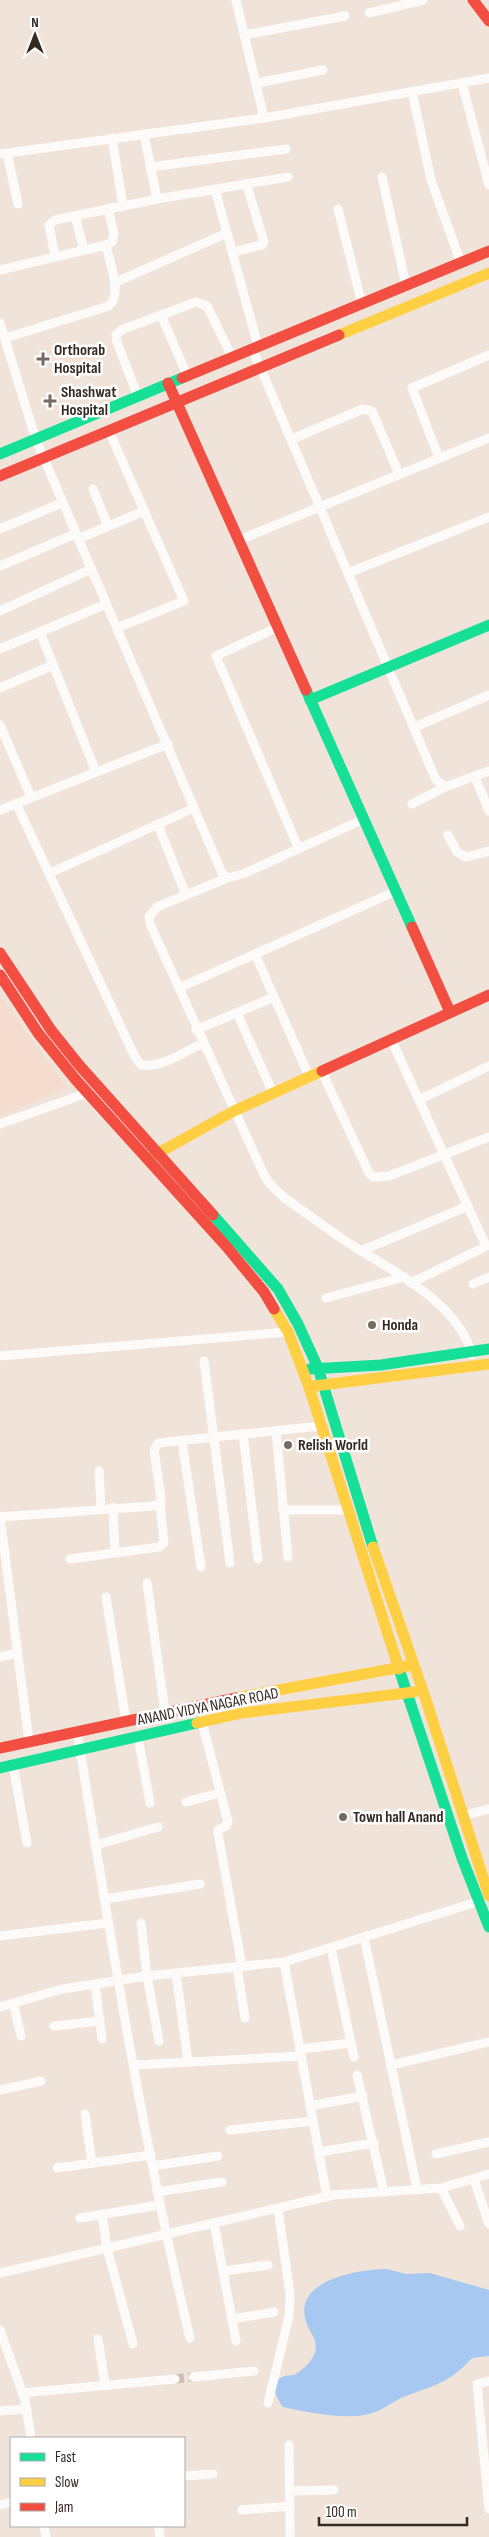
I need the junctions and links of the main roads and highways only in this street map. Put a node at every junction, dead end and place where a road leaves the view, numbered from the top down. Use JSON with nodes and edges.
{"nodes":[{"id":1,"x":473,"y":0,"type":"edge"},
{"id":2,"x":489,"y":21,"type":"edge"},
{"id":3,"x":489,"y":251,"type":"edge"},
{"id":4,"x":489,"y":273,"type":"edge"},
{"id":5,"x":168,"y":384,"type":"junction"},
{"id":6,"x":177,"y":402,"type":"junction"},
{"id":7,"x":0,"y":454,"type":"edge"},
{"id":8,"x":0,"y":476,"type":"edge"},
{"id":9,"x":489,"y":625,"type":"edge"},
{"id":10,"x":310,"y":700,"type":"junction"},
{"id":11,"x":0,"y":954,"type":"edge"},
{"id":12,"x":0,"y":975,"type":"edge"},
{"id":13,"x":489,"y":995,"type":"edge"},
{"id":14,"x":450,"y":1012,"type":"junction"},
{"id":15,"x":159,"y":1153,"type":"junction"},
{"id":16,"x":147,"y":1159,"type":"junction"},
{"id":17,"x":489,"y":1349,"type":"edge"},
{"id":18,"x":489,"y":1364,"type":"edge"},
{"id":19,"x":318,"y":1368,"type":"junction"},
{"id":20,"x":304,"y":1370,"type":"junction"},
{"id":21,"x":324,"y":1385,"type":"junction"},
{"id":22,"x":309,"y":1387,"type":"junction"},
{"id":23,"x":415,"y":1664,"type":"junction"},
{"id":24,"x":398,"y":1667,"type":"junction"},
{"id":25,"x":424,"y":1691,"type":"junction"},
{"id":26,"x":406,"y":1692,"type":"junction"},
{"id":27,"x":0,"y":1748,"type":"edge"},
{"id":28,"x":0,"y":1768,"type":"edge"},
{"id":29,"x":485,"y":1899,"type":"edge"},
{"id":30,"x":489,"y":1927,"type":"edge"}],
"edges":[{"from":1,"to":2,"type":"main road"},
{"from":3,"to":5,"type":"main road"},
{"from":4,"to":6,"type":"main road"},
{"from":5,"to":6,"type":"main road"},
{"from":5,"to":7,"type":"main road"},
{"from":6,"to":8,"type":"main road"},
{"from":6,"to":10,"type":"main road"},
{"from":9,"to":10,"type":"main road"},
{"from":10,"to":14,"type":"main road"},
{"from":11,"to":15,"type":"main road"},
{"from":12,"to":16,"type":"main road"},
{"from":13,"to":14,"type":"main road"},
{"from":14,"to":15,"type":"main road"},
{"from":15,"to":16,"type":"main road"},
{"from":15,"to":19,"type":"main road"},
{"from":16,"to":20,"type":"main road"},
{"from":17,"to":19,"type":"main road"},
{"from":18,"to":21,"type":"main road"},
{"from":19,"to":20,"type":"main road"},
{"from":19,"to":21,"type":"main road"},
{"from":20,"to":22,"type":"main road"},
{"from":21,"to":22,"type":"main road"},
{"from":21,"to":23,"type":"main road"},
{"from":22,"to":24,"type":"main road"},
{"from":23,"to":24,"type":"main road","name":"ANAND VIDYA NAGAR ROAD"},
{"from":23,"to":25,"type":"main road"},
{"from":24,"to":26,"type":"main road"},
{"from":24,"to":27,"type":"main road","name":"ANAND VIDYA NAGAR ROAD"},
{"from":25,"to":26,"type":"main road","name":"ANAND VIDYA NAGAR ROAD"},
{"from":25,"to":29,"type":"main road"},
{"from":26,"to":28,"type":"main road","name":"ANAND VIDYA NAGAR ROAD"},
{"from":26,"to":29,"type":"main road"},
{"from":29,"to":30,"type":"main road"}]}
